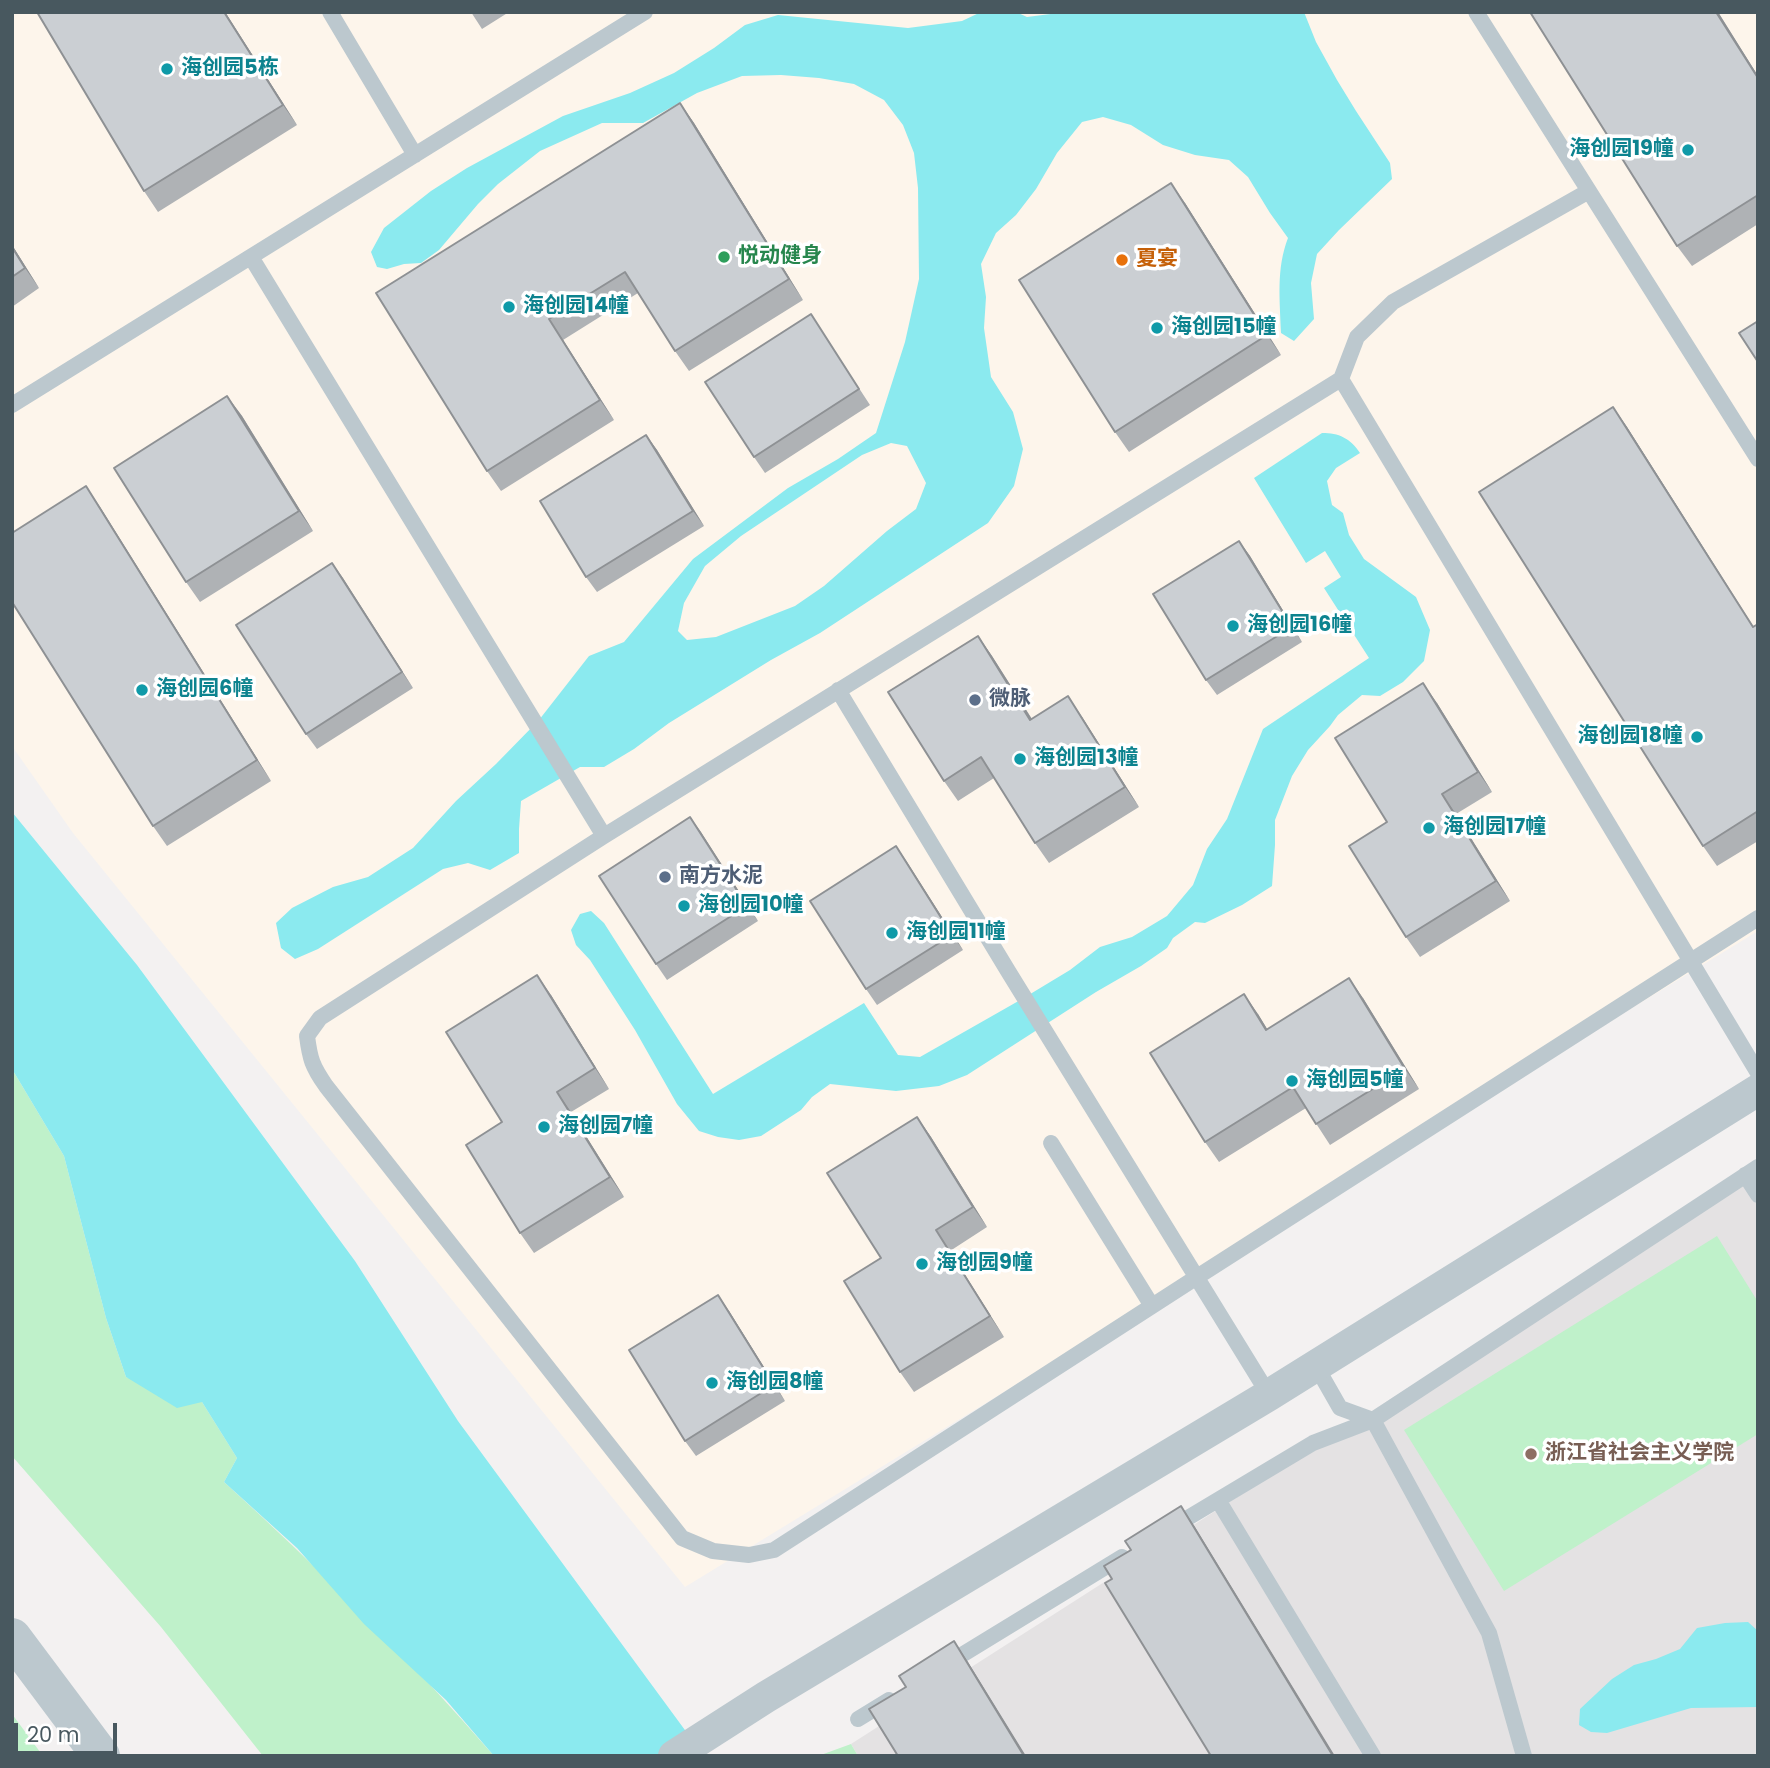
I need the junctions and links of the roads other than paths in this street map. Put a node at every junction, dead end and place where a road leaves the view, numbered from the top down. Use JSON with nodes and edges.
{"nodes":[{"id":1,"x":330,"y":12,"type":"edge"},
{"id":2,"x":645,"y":12,"type":"edge"},
{"id":3,"x":1476,"y":12,"type":"edge"},
{"id":4,"x":415,"y":155,"type":"junction"},
{"id":5,"x":1589,"y":191,"type":"junction"},
{"id":6,"x":251,"y":257,"type":"junction"},
{"id":7,"x":1341,"y":379,"type":"junction"},
{"id":8,"x":12,"y":405,"type":"edge"},
{"id":9,"x":1758,"y":459,"type":"edge"},
{"id":10,"x":838,"y":690,"type":"junction"},
{"id":11,"x":604,"y":836,"type":"junction"},
{"id":12,"x":1758,"y":918,"type":"edge"},
{"id":13,"x":1690,"y":961,"type":"junction"},
{"id":14,"x":1758,"y":1073,"type":"edge"},
{"id":15,"x":1758,"y":1090,"type":"edge"},
{"id":16,"x":1051,"y":1143,"type":"dead end"},
{"id":17,"x":1751,"y":1171,"type":"edge"},
{"id":18,"x":1758,"y":1195,"type":"edge"},
{"id":19,"x":1197,"y":1277,"type":"junction"},
{"id":20,"x":1152,"y":1306,"type":"junction"},
{"id":21,"x":1316,"y":1366,"type":"junction"},
{"id":22,"x":1269,"y":1395,"type":"junction"},
{"id":23,"x":1373,"y":1420,"type":"junction"},
{"id":24,"x":1218,"y":1500,"type":"junction"},
{"id":25,"x":1159,"y":1535,"type":"edge"},
{"id":26,"x":1136,"y":1549,"type":"edge"},
{"id":27,"x":12,"y":1637,"type":"edge"},
{"id":28,"x":939,"y":1669,"type":"edge"},
{"id":29,"x":904,"y":1690,"type":"edge"},
{"id":30,"x":858,"y":1719,"type":"dead end"},
{"id":31,"x":101,"y":1756,"type":"edge"},
{"id":32,"x":674,"y":1756,"type":"edge"},
{"id":33,"x":1373,"y":1756,"type":"edge"},
{"id":34,"x":1524,"y":1756,"type":"edge"}],
"edges":[{"from":1,"to":4,"type":"lane"},
{"from":2,"to":4,"type":"lane"},
{"from":3,"to":5,"type":"lane"},
{"from":4,"to":6,"type":"lane"},
{"from":5,"to":7,"type":"lane"},
{"from":5,"to":9,"type":"lane"},
{"from":6,"to":8,"type":"lane"},
{"from":6,"to":11,"type":"lane"},
{"from":7,"to":10,"type":"lane"},
{"from":7,"to":13,"type":"lane"},
{"from":10,"to":11,"type":"lane"},
{"from":10,"to":19,"type":"lane"},
{"from":11,"to":20,"type":"lane"},
{"from":12,"to":13,"type":"lane"},
{"from":13,"to":14,"type":"lane"},
{"from":13,"to":19,"type":"lane"},
{"from":15,"to":21,"type":"street"},
{"from":16,"to":20,"type":"lane"},
{"from":17,"to":18,"type":"lane"},
{"from":17,"to":23,"type":"lane"},
{"from":19,"to":20,"type":"lane"},
{"from":19,"to":22,"type":"lane"},
{"from":21,"to":22,"type":"street"},
{"from":21,"to":23,"type":"lane"},
{"from":22,"to":32,"type":"street"},
{"from":23,"to":24,"type":"lane"},
{"from":23,"to":34,"type":"lane"},
{"from":24,"to":25,"type":"lane"},
{"from":24,"to":33,"type":"lane"},
{"from":26,"to":28,"type":"lane"},
{"from":27,"to":31,"type":"street"},
{"from":29,"to":30,"type":"lane"}]}
